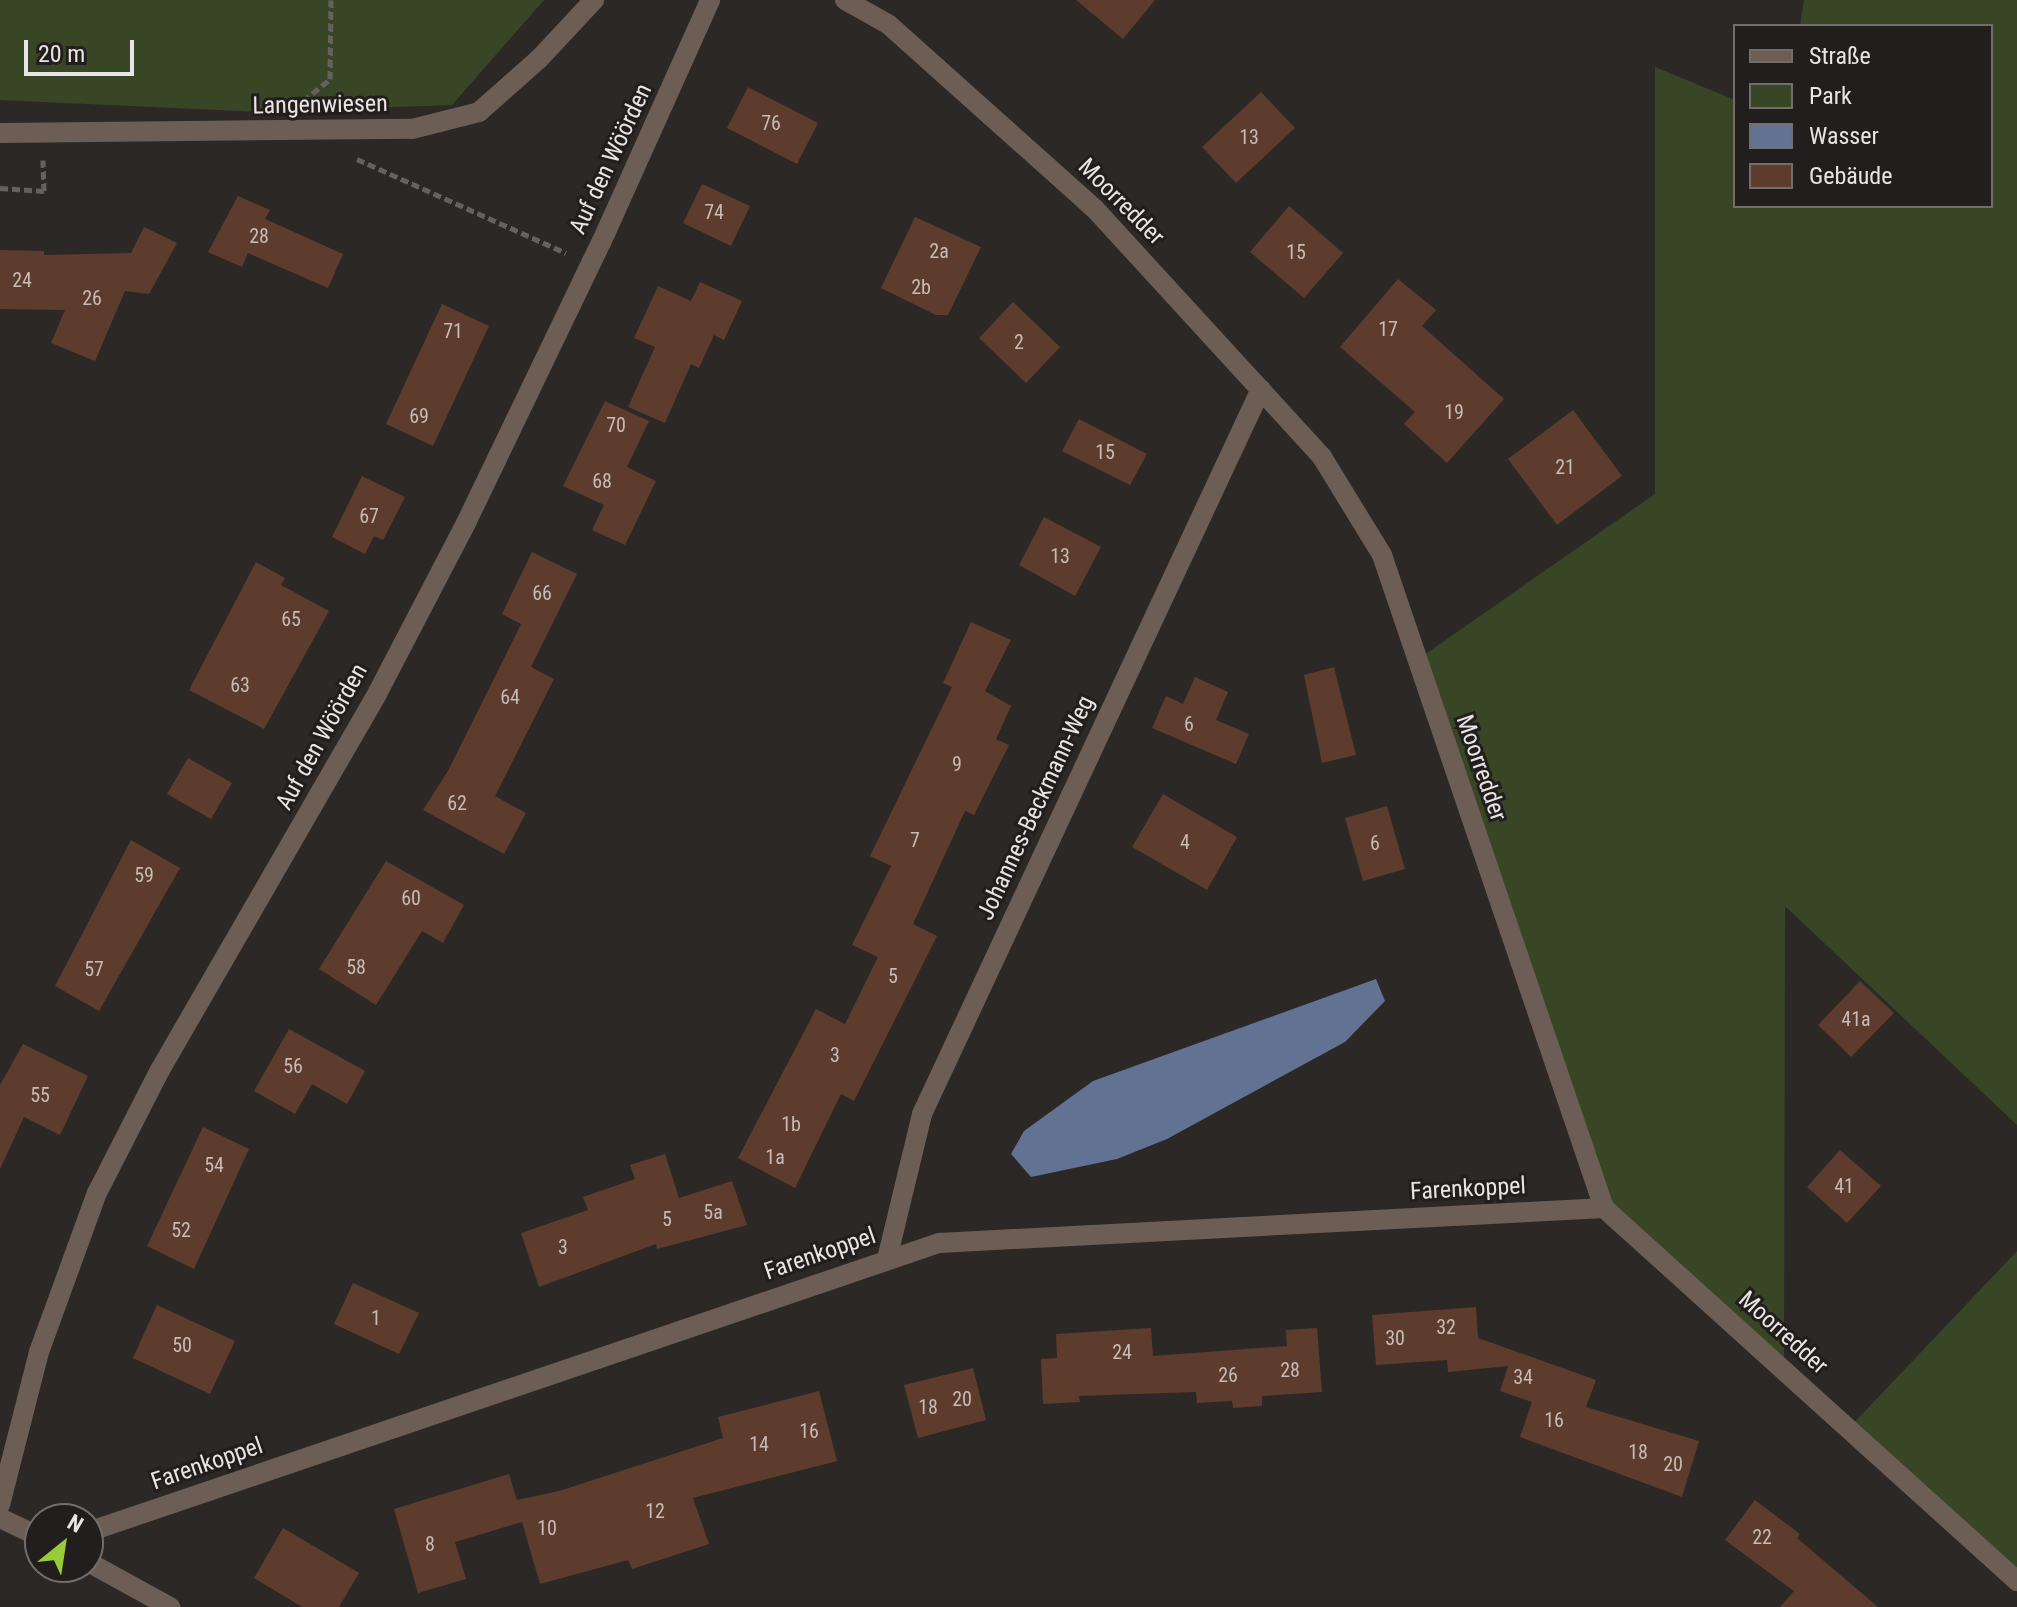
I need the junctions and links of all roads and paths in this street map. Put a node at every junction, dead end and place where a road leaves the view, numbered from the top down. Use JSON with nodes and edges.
{"nodes":[{"id":1,"x":331,"y":0,"type":"edge"},
{"id":2,"x":594,"y":0,"type":"edge"},
{"id":3,"x":710,"y":0,"type":"edge"},
{"id":4,"x":845,"y":0,"type":"edge"},
{"id":5,"x":0,"y":133,"type":"edge"},
{"id":6,"x":42,"y":133,"type":"junction"},
{"id":7,"x":265,"y":133,"type":"junction"},
{"id":8,"x":353,"y":157,"type":"dead end"},
{"id":9,"x":0,"y":188,"type":"edge"},
{"id":10,"x":591,"y":265,"type":"junction"},
{"id":11,"x":1261,"y":389,"type":"junction"},
{"id":12,"x":1604,"y":1208,"type":"junction"},
{"id":13,"x":887,"y":1259,"type":"junction"},
{"id":14,"x":0,"y":1505,"type":"edge"},
{"id":15,"x":0,"y":1518,"type":"edge"},
{"id":16,"x":104,"y":1527,"type":"edge"},
{"id":17,"x":24,"y":1529,"type":"edge"},
{"id":18,"x":104,"y":1571,"type":"edge"},
{"id":19,"x":2017,"y":1581,"type":"edge"},
{"id":20,"x":170,"y":1607,"type":"edge"}],
"edges":[{"from":1,"to":7,"type":"path"},
{"from":2,"to":7,"type":"street","name":"Langenwiesen"},
{"from":3,"to":10,"type":"street","name":"Auf den Wöörden"},
{"from":4,"to":11,"type":"street","name":"Moorredder"},
{"from":5,"to":6,"type":"street","name":"Langenwiesen"},
{"from":6,"to":7,"type":"street","name":"Langenwiesen"},
{"from":6,"to":9,"type":"path"},
{"from":8,"to":10,"type":"path"},
{"from":10,"to":14,"type":"street","name":"Auf den Wöörden"},
{"from":11,"to":12,"type":"street","name":"Moorredder"},
{"from":11,"to":13,"type":"street","name":"Johannes-Beckmann-Weg"},
{"from":12,"to":13,"type":"street","name":"Farenkoppel"},
{"from":12,"to":19,"type":"street","name":"Moorredder"},
{"from":13,"to":16,"type":"street","name":"Farenkoppel"},
{"from":15,"to":17,"type":"street"},
{"from":18,"to":20,"type":"street"}]}
